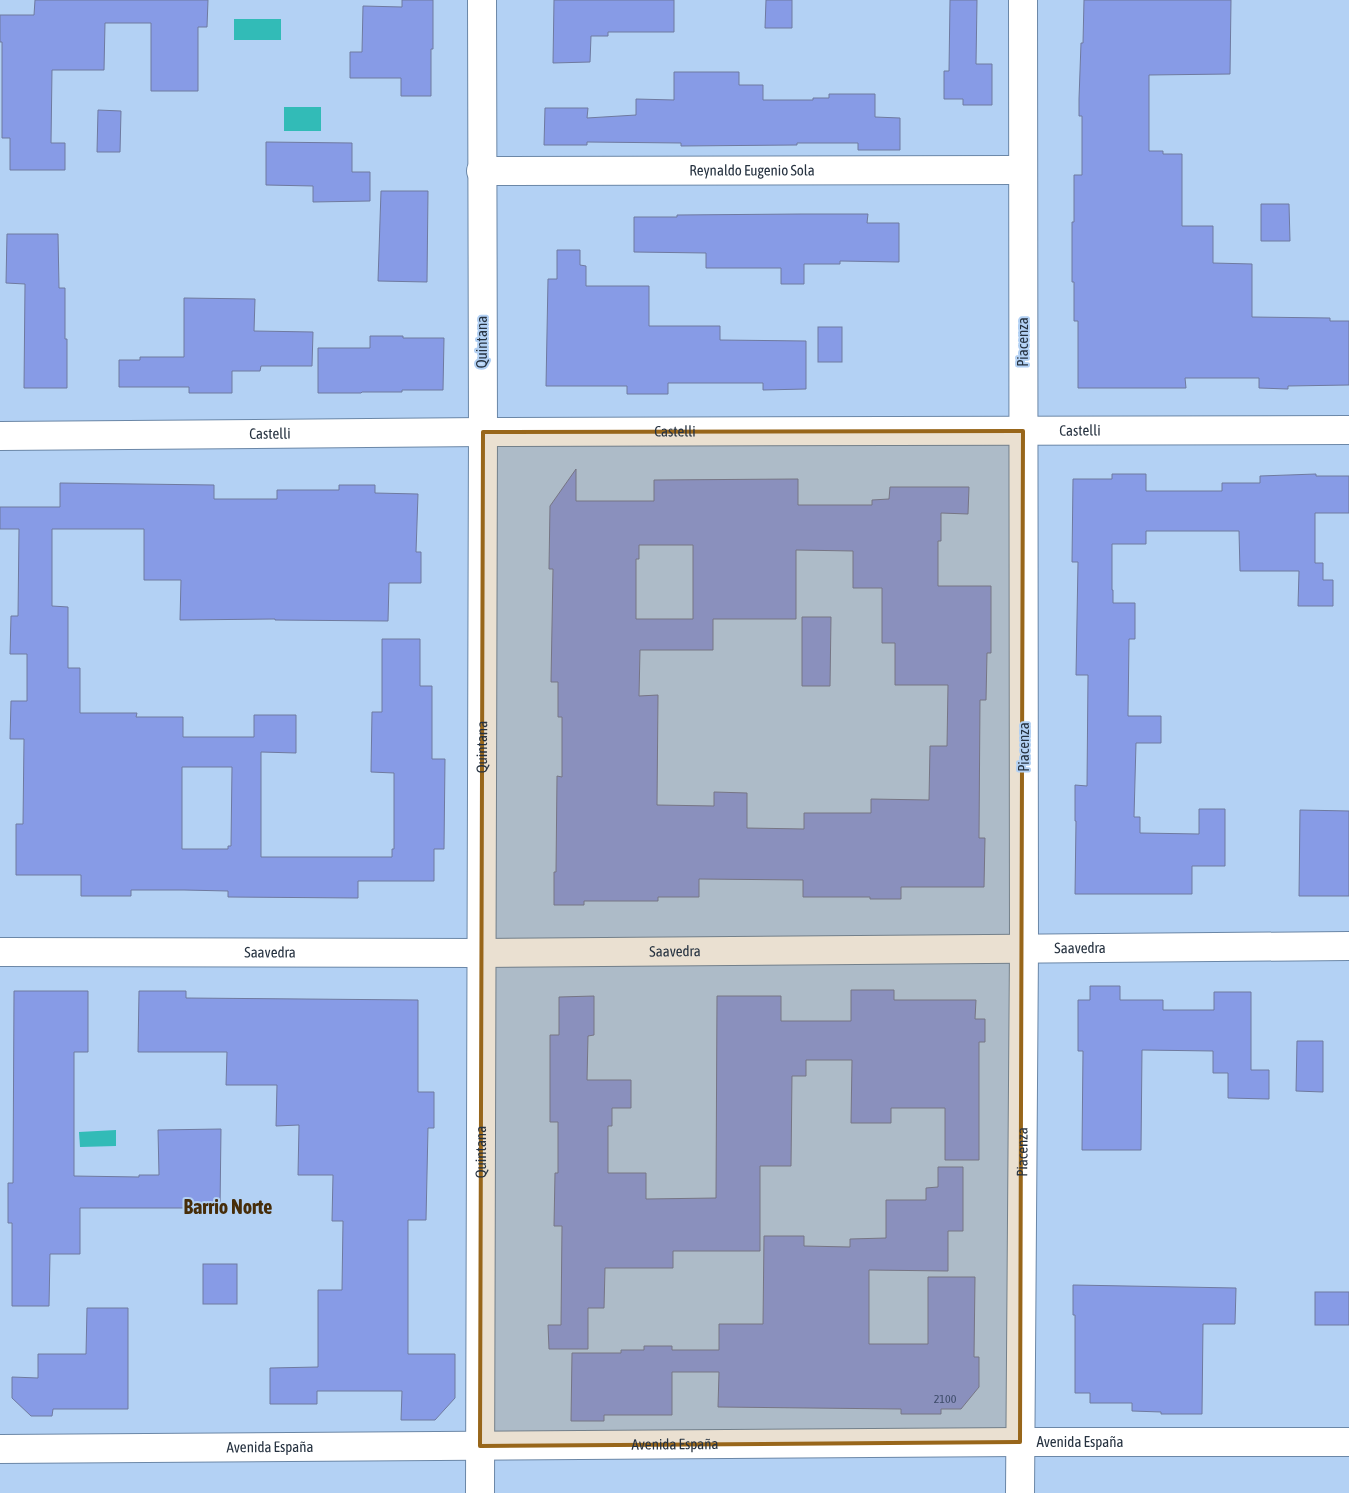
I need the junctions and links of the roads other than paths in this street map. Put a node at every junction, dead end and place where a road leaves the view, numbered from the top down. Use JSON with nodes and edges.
{"nodes":[{"id":1,"x":482,"y":0,"type":"edge"},
{"id":2,"x":1023,"y":0,"type":"edge"},
{"id":3,"x":1023,"y":170,"type":"junction"},
{"id":4,"x":481,"y":171,"type":"junction"},
{"id":5,"x":1349,"y":430,"type":"edge"},
{"id":6,"x":1024,"y":431,"type":"junction"},
{"id":7,"x":483,"y":432,"type":"junction"},
{"id":8,"x":0,"y":436,"type":"edge"},
{"id":9,"x":1349,"y":946,"type":"edge"},
{"id":10,"x":1024,"y":948,"type":"junction"},
{"id":11,"x":0,"y":952,"type":"edge"},
{"id":12,"x":480,"y":953,"type":"junction"},
{"id":13,"x":1020,"y":1442,"type":"junction"},
{"id":14,"x":1349,"y":1442,"type":"edge"},
{"id":15,"x":480,"y":1446,"type":"junction"},
{"id":16,"x":0,"y":1449,"type":"edge"},
{"id":17,"x":480,"y":1493,"type":"edge"},
{"id":18,"x":1020,"y":1493,"type":"edge"}],
"edges":[{"from":1,"to":4,"type":"street","name":"Quintana"},
{"from":2,"to":3,"type":"street","name":"Piacenza"},
{"from":3,"to":4,"type":"street","name":"Reynaldo Eugenio Sola"},
{"from":3,"to":6,"type":"street","name":"Piacenza"},
{"from":4,"to":7,"type":"street","name":"Quintana"},
{"from":5,"to":6,"type":"street","name":"Castelli"},
{"from":6,"to":7,"type":"street","name":"Castelli"},
{"from":6,"to":10,"type":"street","name":"Piacenza"},
{"from":7,"to":8,"type":"street","name":"Castelli"},
{"from":7,"to":12,"type":"street","name":"Quintana"},
{"from":9,"to":10,"type":"street","name":"Saavedra"},
{"from":10,"to":12,"type":"street","name":"Saavedra"},
{"from":10,"to":13,"type":"street","name":"Piacenza"},
{"from":11,"to":12,"type":"street","name":"Saavedra"},
{"from":12,"to":15,"type":"street","name":"Quintana"},
{"from":13,"to":14,"type":"street","name":"Avenida España"},
{"from":13,"to":15,"type":"street","name":"Avenida España"},
{"from":13,"to":18,"type":"street","name":"Piacenza"},
{"from":15,"to":16,"type":"street","name":"Avenida España"},
{"from":15,"to":17,"type":"street","name":"Quintana"}]}
